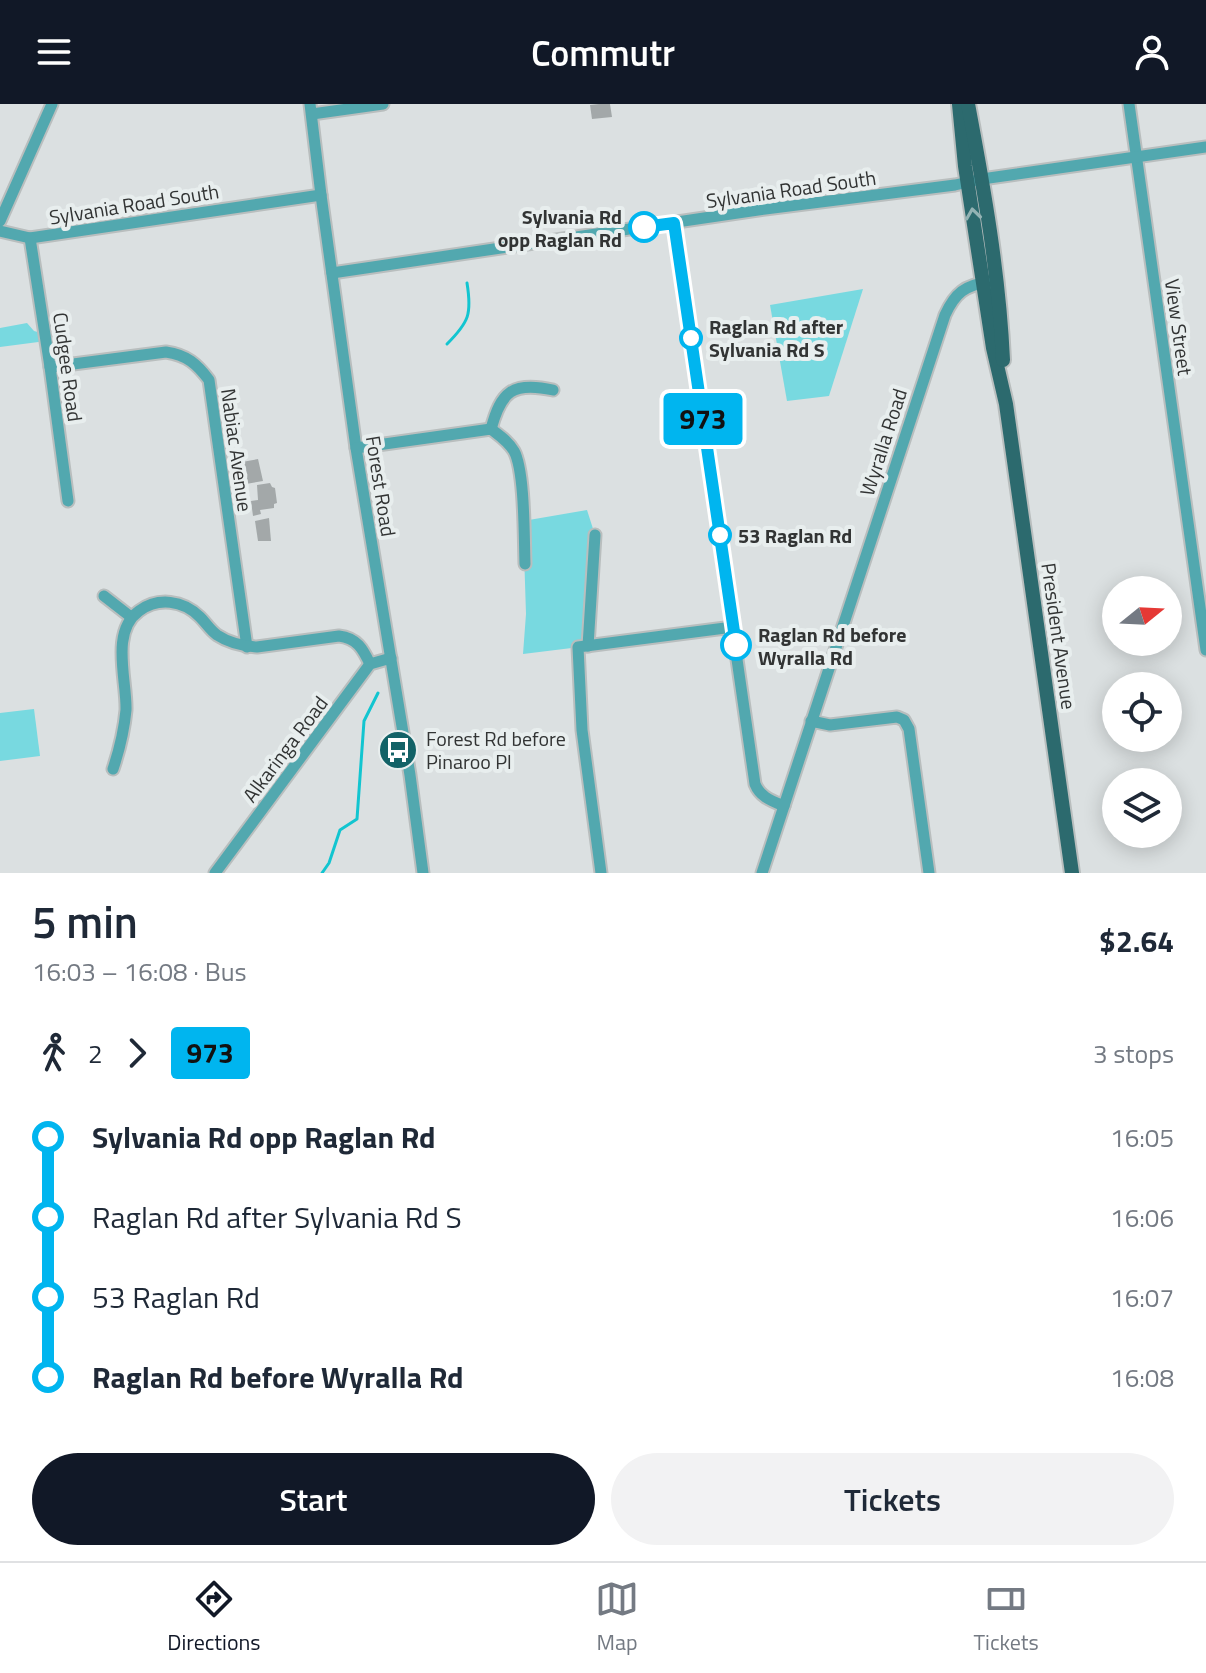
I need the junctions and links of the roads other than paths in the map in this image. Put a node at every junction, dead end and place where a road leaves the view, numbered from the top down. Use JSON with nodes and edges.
{"nodes":[{"id":1,"x":52,"y":104,"type":"edge"},
{"id":2,"x":383,"y":104,"type":"edge"},
{"id":3,"x":959,"y":104,"type":"edge"},
{"id":4,"x":968,"y":104,"type":"edge"},
{"id":5,"x":1129,"y":104,"type":"edge"},
{"id":6,"x":311,"y":109,"type":"edge"},
{"id":7,"x":1206,"y":147,"type":"edge"},
{"id":8,"x":1137,"y":157,"type":"junction"},
{"id":9,"x":975,"y":181,"type":"junction"},
{"id":10,"x":321,"y":195,"type":"junction"},
{"id":11,"x":0,"y":221,"type":"edge"},
{"id":12,"x":674,"y":223,"type":"junction"},
{"id":13,"x":0,"y":231,"type":"edge"},
{"id":14,"x":30,"y":238,"type":"junction"},
{"id":15,"x":332,"y":273,"type":"junction"},
{"id":16,"x":990,"y":282,"type":"junction"},
{"id":17,"x":50,"y":367,"type":"junction"},
{"id":18,"x":553,"y":390,"type":"dead end"},
{"id":19,"x":491,"y":429,"type":"junction"},
{"id":20,"x":356,"y":448,"type":"junction"},
{"id":21,"x":68,"y":501,"type":"dead end"},
{"id":22,"x":595,"y":535,"type":"dead end"},
{"id":23,"x":525,"y":564,"type":"dead end"},
{"id":24,"x":104,"y":596,"type":"dead end"},
{"id":25,"x":1203,"y":612,"type":"edge"},
{"id":26,"x":131,"y":617,"type":"junction"},
{"id":27,"x":733,"y":627,"type":"junction"},
{"id":28,"x":588,"y":646,"type":"junction"},
{"id":29,"x":247,"y":647,"type":"junction"},
{"id":30,"x":1206,"y":650,"type":"edge"},
{"id":31,"x":391,"y":658,"type":"junction"},
{"id":32,"x":370,"y":664,"type":"junction"},
{"id":33,"x":811,"y":721,"type":"junction"},
{"id":34,"x":113,"y":769,"type":"dead end"},
{"id":35,"x":784,"y":806,"type":"junction"},
{"id":36,"x":215,"y":873,"type":"edge"},
{"id":37,"x":423,"y":873,"type":"edge"},
{"id":38,"x":601,"y":873,"type":"edge"},
{"id":39,"x":762,"y":873,"type":"edge"},
{"id":40,"x":929,"y":873,"type":"edge"},
{"id":41,"x":1072,"y":873,"type":"edge"}],
"edges":[{"from":1,"to":11,"type":"street"},
{"from":2,"to":6,"type":"street"},
{"from":3,"to":9,"type":"main road","name":"President Avenue"},
{"from":4,"to":9,"type":"main road","name":"President Avenue"},
{"from":5,"to":8,"type":"street","name":"View Street"},
{"from":6,"to":10,"type":"street","name":"Forest Road"},
{"from":7,"to":8,"type":"street","name":"Sylvania Road South"},
{"from":8,"to":9,"type":"street","name":"Sylvania Road South"},
{"from":8,"to":25,"type":"street","name":"View Street"},
{"from":9,"to":12,"type":"street","name":"Sylvania Road South"},
{"from":9,"to":16,"type":"main road","name":"President Avenue"},
{"from":10,"to":14,"type":"street","name":"Sylvania Road South"},
{"from":10,"to":15,"type":"street","name":"Forest Road"},
{"from":12,"to":15,"type":"street","name":"Sylvania Road South"},
{"from":12,"to":27,"type":"street"},
{"from":13,"to":14,"type":"street","name":"Sylvania Road South"},
{"from":14,"to":17,"type":"street","name":"Cudgee Road"},
{"from":15,"to":20,"type":"street","name":"Forest Road"},
{"from":16,"to":33,"type":"street","name":"Wyralla Road"},
{"from":16,"to":41,"type":"main road","name":"President Avenue"},
{"from":17,"to":21,"type":"street","name":"Cudgee Road"},
{"from":17,"to":29,"type":"street","name":"Nabiac Avenue"},
{"from":18,"to":19,"type":"street"},
{"from":19,"to":20,"type":"street"},
{"from":19,"to":23,"type":"street"},
{"from":20,"to":31,"type":"street","name":"Forest Road"},
{"from":22,"to":28,"type":"street"},
{"from":24,"to":26,"type":"street"},
{"from":25,"to":30,"type":"street","name":"View Street"},
{"from":26,"to":29,"type":"street"},
{"from":26,"to":34,"type":"street"},
{"from":27,"to":28,"type":"street"},
{"from":27,"to":35,"type":"street"},
{"from":28,"to":38,"type":"street"},
{"from":29,"to":32,"type":"street"},
{"from":31,"to":32,"type":"street"},
{"from":31,"to":37,"type":"street","name":"Forest Road"},
{"from":32,"to":36,"type":"street","name":"Alkaringa Road"},
{"from":33,"to":35,"type":"street","name":"Wyralla Road"},
{"from":33,"to":40,"type":"street"},
{"from":35,"to":39,"type":"street","name":"Wyralla Road"}]}
